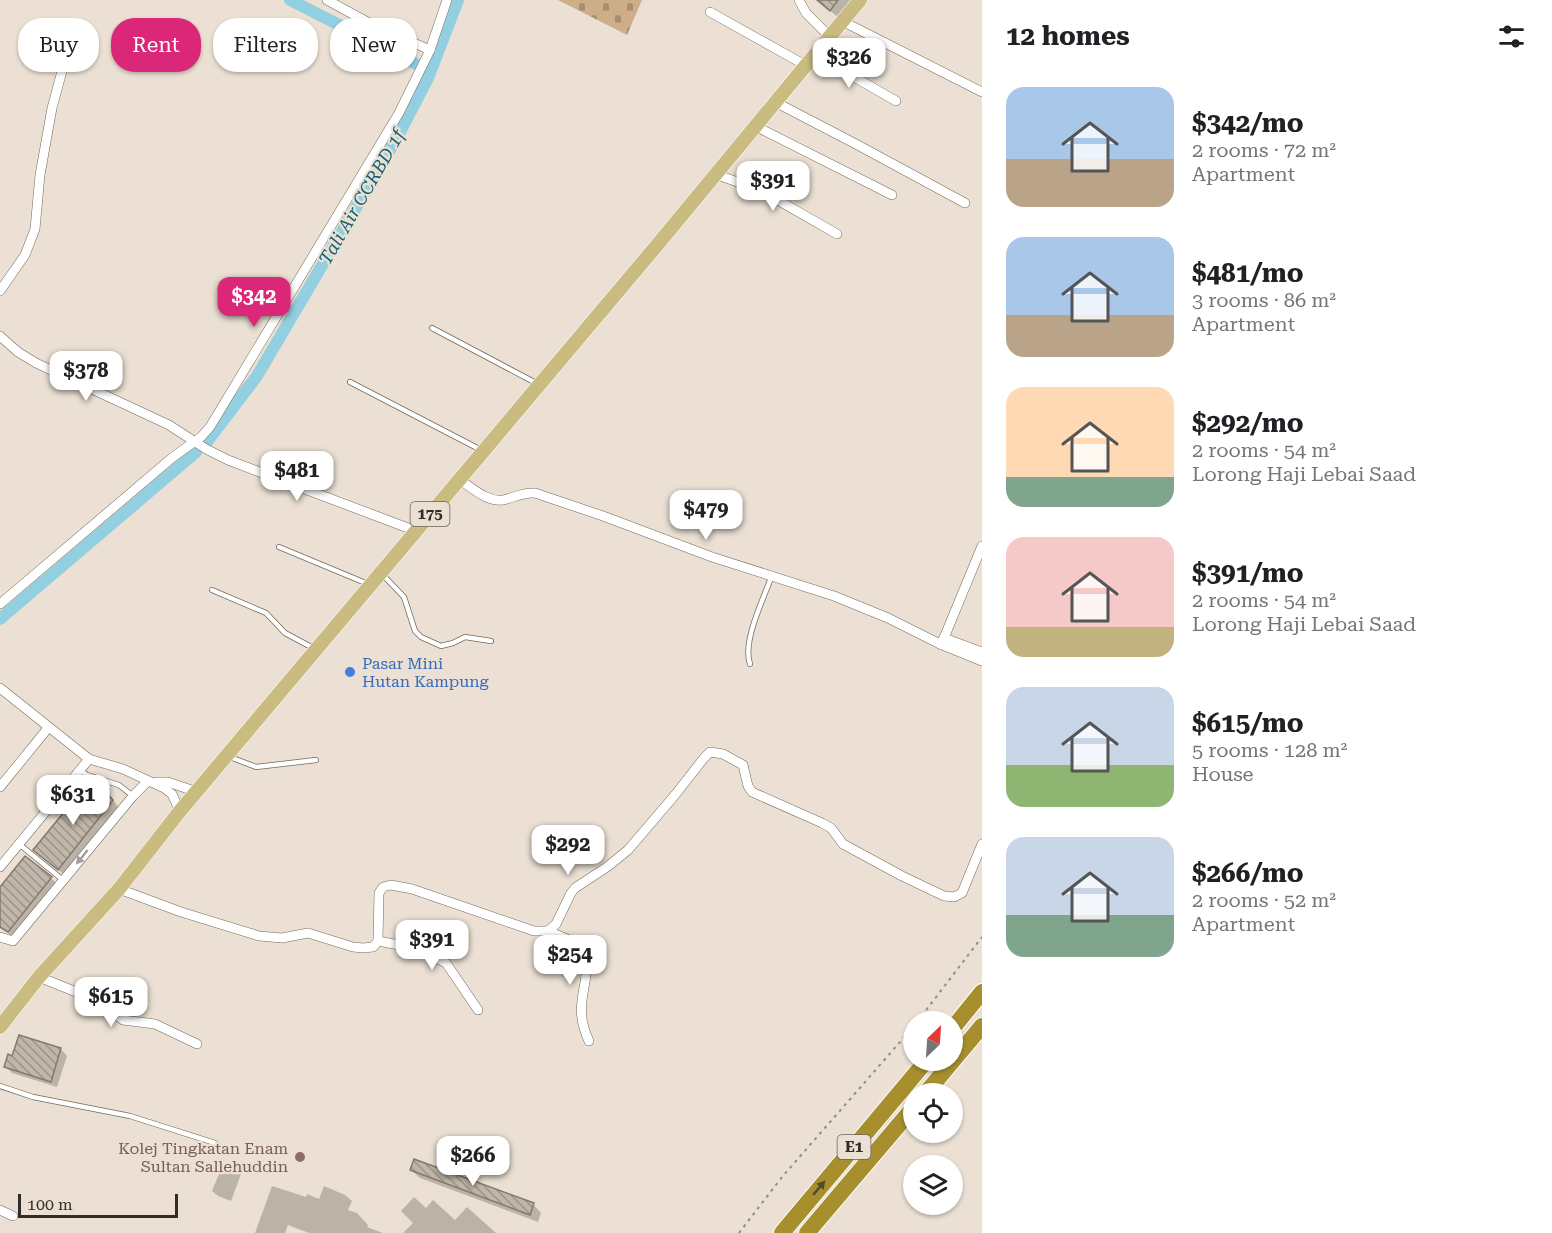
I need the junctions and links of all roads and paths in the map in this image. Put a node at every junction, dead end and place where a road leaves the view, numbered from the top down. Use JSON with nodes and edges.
{"nodes":[{"id":1,"x":327,"y":0,"type":"edge"},
{"id":2,"x":447,"y":0,"type":"edge"},
{"id":3,"x":799,"y":0,"type":"edge"},
{"id":4,"x":860,"y":0,"type":"edge"},
{"id":5,"x":710,"y":12,"type":"dead end"},
{"id":6,"x":842,"y":21,"type":"junction"},
{"id":7,"x":830,"y":36,"type":"junction"},
{"id":8,"x":430,"y":50,"type":"junction"},
{"id":9,"x":810,"y":60,"type":"junction"},
{"id":10,"x":62,"y":72,"type":"edge"},
{"id":11,"x":982,"y":92,"type":"edge"},
{"id":12,"x":896,"y":101,"type":"dead end"},
{"id":13,"x":775,"y":102,"type":"junction"},
{"id":14,"x":755,"y":126,"type":"junction"},
{"id":15,"x":716,"y":174,"type":"junction"},
{"id":16,"x":892,"y":195,"type":"dead end"},
{"id":17,"x":964,"y":203,"type":"dead end"},
{"id":18,"x":837,"y":234,"type":"dead end"},
{"id":19,"x":0,"y":291,"type":"edge"},
{"id":20,"x":432,"y":328,"type":"dead end"},
{"id":21,"x":0,"y":336,"type":"edge"},
{"id":22,"x":350,"y":382,"type":"dead end"},
{"id":23,"x":539,"y":385,"type":"junction"},
{"id":24,"x":194,"y":441,"type":"junction"},
{"id":25,"x":483,"y":450,"type":"junction"},
{"id":26,"x":459,"y":479,"type":"junction"},
{"id":27,"x":416,"y":531,"type":"junction"},
{"id":28,"x":982,"y":546,"type":"edge"},
{"id":29,"x":279,"y":547,"type":"dead end"},
{"id":30,"x":381,"y":573,"type":"junction"},
{"id":31,"x":772,"y":575,"type":"junction"},
{"id":32,"x":371,"y":585,"type":"junction"},
{"id":33,"x":212,"y":590,"type":"dead end"},
{"id":34,"x":0,"y":604,"type":"edge"},
{"id":35,"x":491,"y":641,"type":"dead end"},
{"id":36,"x":942,"y":641,"type":"junction"},
{"id":37,"x":317,"y":650,"type":"junction"},
{"id":38,"x":982,"y":651,"type":"edge"},
{"id":39,"x":982,"y":660,"type":"edge"},
{"id":40,"x":750,"y":664,"type":"dead end"},
{"id":41,"x":0,"y":688,"type":"edge"},
{"id":42,"x":48,"y":728,"type":"junction"},
{"id":43,"x":228,"y":756,"type":"junction"},
{"id":44,"x":89,"y":759,"type":"junction"},
{"id":45,"x":316,"y":760,"type":"dead end"},
{"id":46,"x":80,"y":770,"type":"junction"},
{"id":47,"x":148,"y":781,"type":"junction"},
{"id":48,"x":0,"y":787,"type":"edge"},
{"id":49,"x":197,"y":792,"type":"junction"},
{"id":50,"x":133,"y":796,"type":"junction"},
{"id":51,"x":180,"y":811,"type":"junction"},
{"id":52,"x":19,"y":844,"type":"junction"},
{"id":53,"x":982,"y":844,"type":"edge"},
{"id":54,"x":0,"y":867,"type":"edge"},
{"id":55,"x":63,"y":880,"type":"junction"},
{"id":56,"x":119,"y":889,"type":"junction"},
{"id":57,"x":548,"y":931,"type":"junction"},
{"id":58,"x":0,"y":937,"type":"edge"},
{"id":59,"x":982,"y":937,"type":"edge"},
{"id":60,"x":378,"y":941,"type":"junction"},
{"id":61,"x":39,"y":978,"type":"junction"},
{"id":62,"x":982,"y":992,"type":"edge"},
{"id":63,"x":478,"y":1010,"type":"dead end"},
{"id":64,"x":925,"y":1011,"type":"edge"},
{"id":65,"x":963,"y":1015,"type":"edge"},
{"id":66,"x":982,"y":1026,"type":"edge"},
{"id":67,"x":0,"y":1027,"type":"edge"},
{"id":68,"x":903,"y":1039,"type":"edge"},
{"id":69,"x":589,"y":1041,"type":"dead end"},
{"id":70,"x":197,"y":1044,"type":"dead end"},
{"id":71,"x":918,"y":1071,"type":"edge"},
{"id":72,"x":935,"y":1083,"type":"edge"},
{"id":73,"x":0,"y":1086,"type":"edge"},
{"id":74,"x":903,"y":1120,"type":"edge"},
{"id":75,"x":215,"y":1143,"type":"dead end"},
{"id":76,"x":0,"y":1210,"type":"edge"},
{"id":77,"x":13,"y":1216,"type":"dead end"},
{"id":78,"x":739,"y":1233,"type":"edge"},
{"id":79,"x":782,"y":1233,"type":"edge"},
{"id":80,"x":807,"y":1233,"type":"edge"}],
"edges":[{"from":1,"to":8,"type":"street"},
{"from":2,"to":8,"type":"street"},
{"from":3,"to":7,"type":"street"},
{"from":4,"to":6,"type":"main road","number":"175"},
{"from":5,"to":9,"type":"street"},
{"from":6,"to":7,"type":"main road","number":"175"},
{"from":6,"to":11,"type":"street"},
{"from":7,"to":9,"type":"main road","number":"175"},
{"from":8,"to":24,"type":"street"},
{"from":9,"to":12,"type":"street"},
{"from":9,"to":13,"type":"main road","number":"175"},
{"from":10,"to":19,"type":"street"},
{"from":13,"to":14,"type":"main road","number":"175"},
{"from":13,"to":17,"type":"street"},
{"from":14,"to":15,"type":"main road","number":"175"},
{"from":14,"to":16,"type":"street"},
{"from":15,"to":18,"type":"street"},
{"from":15,"to":23,"type":"main road","number":"175"},
{"from":20,"to":23,"type":"lane"},
{"from":21,"to":24,"type":"street"},
{"from":22,"to":25,"type":"lane"},
{"from":23,"to":25,"type":"main road","number":"175"},
{"from":24,"to":27,"type":"street"},
{"from":24,"to":34,"type":"street"},
{"from":25,"to":26,"type":"main road","number":"175"},
{"from":26,"to":27,"type":"main road","number":"175"},
{"from":26,"to":31,"type":"street"},
{"from":27,"to":30,"type":"main road","number":"175"},
{"from":28,"to":36,"type":"street"},
{"from":29,"to":32,"type":"lane"},
{"from":30,"to":32,"type":"main road","number":"175"},
{"from":30,"to":35,"type":"lane"},
{"from":31,"to":36,"type":"street"},
{"from":31,"to":40,"type":"lane"},
{"from":32,"to":37,"type":"main road","number":"175"},
{"from":33,"to":37,"type":"lane"},
{"from":36,"to":38,"type":"street"},
{"from":36,"to":39,"type":"street"},
{"from":37,"to":43,"type":"main road","number":"175"},
{"from":41,"to":42,"type":"street"},
{"from":42,"to":44,"type":"street"},
{"from":42,"to":48,"type":"street"},
{"from":43,"to":45,"type":"lane"},
{"from":43,"to":49,"type":"main road","number":"175"},
{"from":44,"to":46,"type":"street"},
{"from":44,"to":47,"type":"street"},
{"from":46,"to":50,"type":"lane"},
{"from":46,"to":52,"type":"street"},
{"from":47,"to":49,"type":"street"},
{"from":47,"to":50,"type":"street"},
{"from":47,"to":51,"type":"street"},
{"from":49,"to":51,"type":"main road","number":"175"},
{"from":50,"to":55,"type":"street","one_way":true},
{"from":51,"to":56,"type":"main road","number":"175"},
{"from":52,"to":54,"type":"street"},
{"from":52,"to":55,"type":"lane"},
{"from":53,"to":57,"type":"street"},
{"from":55,"to":58,"type":"street"},
{"from":56,"to":60,"type":"street"},
{"from":56,"to":61,"type":"main road","number":"175"},
{"from":57,"to":60,"type":"street"},
{"from":57,"to":69,"type":"street"},
{"from":59,"to":64,"type":"path"},
{"from":60,"to":63,"type":"street"},
{"from":61,"to":67,"type":"main road","number":"175"},
{"from":61,"to":70,"type":"street"},
{"from":62,"to":65,"type":"highway"},
{"from":66,"to":72,"type":"highway"},
{"from":68,"to":78,"type":"path"},
{"from":79,"to":71,"type":"highway","number":"E1","one_way":true},
{"from":73,"to":75,"type":"lane"},
{"from":74,"to":80,"type":"highway","number":"E1"},
{"from":76,"to":77,"type":"street"}]}
